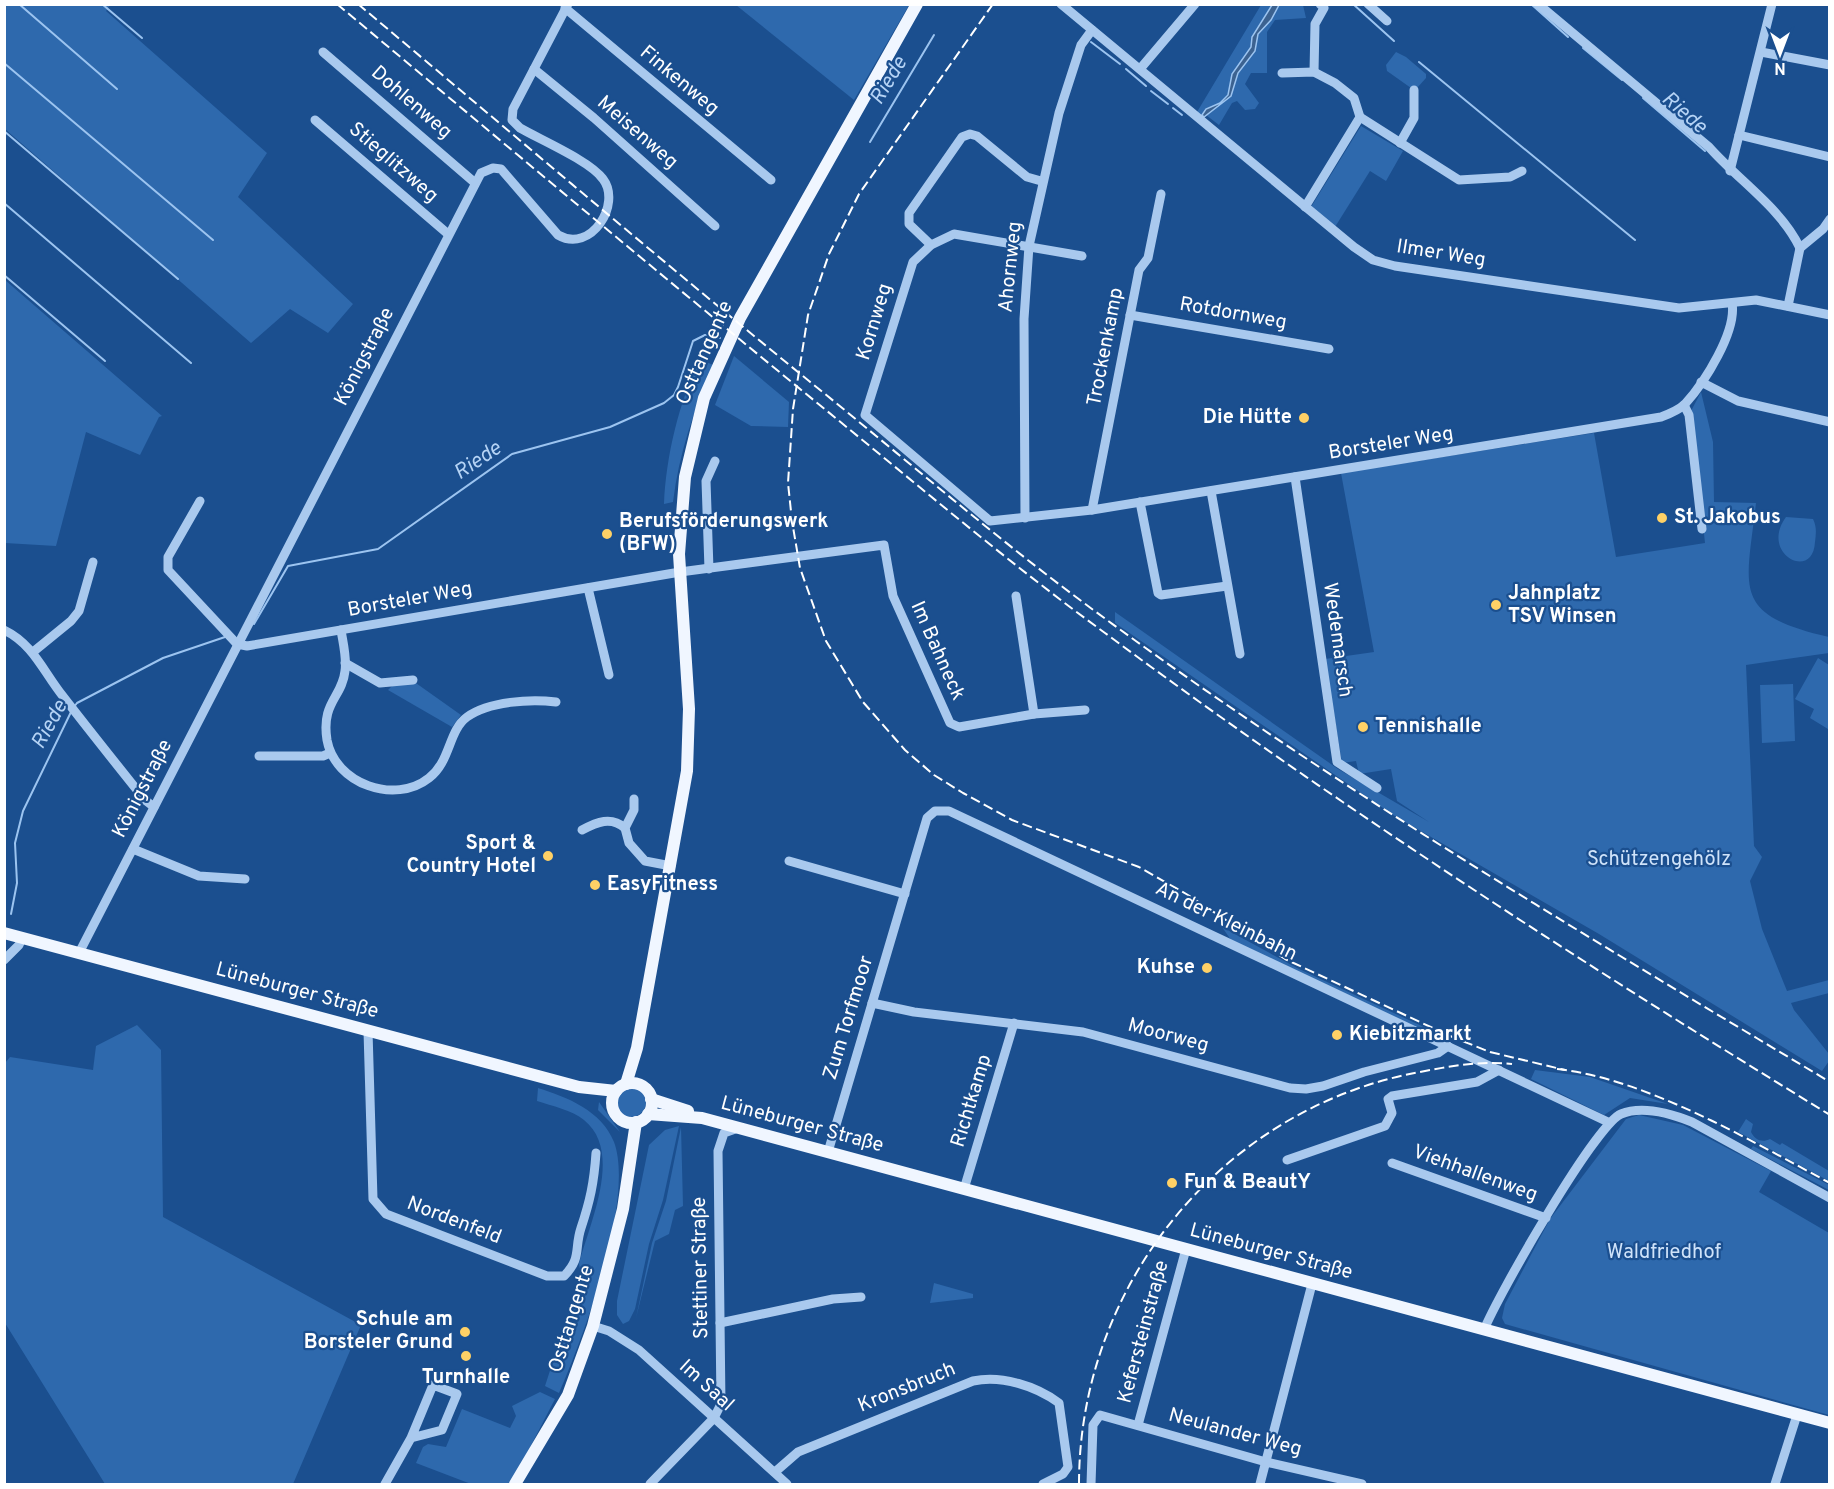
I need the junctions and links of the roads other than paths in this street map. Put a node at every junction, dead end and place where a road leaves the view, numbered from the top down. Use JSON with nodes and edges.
{"nodes":[{"id":1,"x":917,"y":4,"type":"edge"},
{"id":2,"x":1061,"y":4,"type":"edge"},
{"id":3,"x":1195,"y":4,"type":"edge"},
{"id":4,"x":1368,"y":4,"type":"edge"},
{"id":5,"x":1538,"y":4,"type":"edge"},
{"id":6,"x":1769,"y":5,"type":"edge"},
{"id":7,"x":567,"y":6,"type":"edge"},
{"id":8,"x":1324,"y":6,"type":"edge"},
{"id":9,"x":1387,"y":21,"type":"dead end"},
{"id":10,"x":1092,"y":30,"type":"junction"},
{"id":11,"x":323,"y":52,"type":"dead end"},
{"id":12,"x":1761,"y":52,"type":"junction"},
{"id":13,"x":1830,"y":65,"type":"edge"},
{"id":14,"x":534,"y":69,"type":"junction"},
{"id":15,"x":1140,"y":69,"type":"junction"},
{"id":16,"x":1314,"y":72,"type":"junction"},
{"id":17,"x":1282,"y":73,"type":"dead end"},
{"id":18,"x":1414,"y":90,"type":"dead end"},
{"id":19,"x":1360,"y":117,"type":"junction"},
{"id":20,"x":315,"y":120,"type":"dead end"},
{"id":21,"x":1739,"y":135,"type":"junction"},
{"id":22,"x":1400,"y":143,"type":"junction"},
{"id":23,"x":1830,"y":157,"type":"edge"},
{"id":24,"x":1522,"y":171,"type":"dead end"},
{"id":25,"x":1730,"y":171,"type":"junction"},
{"id":26,"x":771,"y":180,"type":"dead end"},
{"id":27,"x":1041,"y":181,"type":"junction"},
{"id":28,"x":474,"y":182,"type":"junction"},
{"id":29,"x":1161,"y":194,"type":"dead end"},
{"id":30,"x":1305,"y":207,"type":"junction"},
{"id":31,"x":1830,"y":219,"type":"edge"},
{"id":32,"x":715,"y":226,"type":"dead end"},
{"id":33,"x":1826,"y":231,"type":"edge"},
{"id":34,"x":448,"y":234,"type":"junction"},
{"id":35,"x":931,"y":245,"type":"junction"},
{"id":36,"x":1029,"y":246,"type":"junction"},
{"id":37,"x":1800,"y":248,"type":"junction"},
{"id":38,"x":1082,"y":256,"type":"dead end"},
{"id":39,"x":1732,"y":303,"type":"junction"},
{"id":40,"x":1788,"y":306,"type":"junction"},
{"id":41,"x":1130,"y":315,"type":"junction"},
{"id":42,"x":1830,"y":315,"type":"edge"},
{"id":43,"x":1329,"y":350,"type":"dead end"},
{"id":44,"x":1701,"y":382,"type":"junction"},
{"id":45,"x":1684,"y":405,"type":"junction"},
{"id":46,"x":1830,"y":422,"type":"edge"},
{"id":47,"x":715,"y":462,"type":"dead end"},
{"id":48,"x":1295,"y":477,"type":"junction"},
{"id":49,"x":1211,"y":491,"type":"junction"},
{"id":50,"x":200,"y":501,"type":"dead end"},
{"id":51,"x":1140,"y":502,"type":"junction"},
{"id":52,"x":1092,"y":510,"type":"junction"},
{"id":53,"x":985,"y":518,"type":"joint"},
{"id":54,"x":1025,"y":518,"type":"junction"},
{"id":55,"x":1702,"y":529,"type":"dead end"},
{"id":56,"x":884,"y":545,"type":"joint"},
{"id":57,"x":93,"y":562,"type":"dead end"},
{"id":58,"x":709,"y":569,"type":"junction"},
{"id":59,"x":680,"y":572,"type":"junction"},
{"id":60,"x":1227,"y":586,"type":"junction"},
{"id":61,"x":588,"y":588,"type":"junction"},
{"id":62,"x":1016,"y":596,"type":"dead end"},
{"id":63,"x":4,"y":630,"type":"edge"},
{"id":64,"x":341,"y":630,"type":"junction"},
{"id":65,"x":237,"y":644,"type":"junction"},
{"id":66,"x":33,"y":652,"type":"junction"},
{"id":67,"x":1240,"y":654,"type":"dead end"},
{"id":68,"x":345,"y":663,"type":"junction"},
{"id":69,"x":609,"y":675,"type":"dead end"},
{"id":70,"x":413,"y":680,"type":"dead end"},
{"id":71,"x":556,"y":702,"type":"dead end"},
{"id":72,"x":1085,"y":710,"type":"dead end"},
{"id":73,"x":1034,"y":714,"type":"junction"},
{"id":74,"x":330,"y":753,"type":"junction"},
{"id":75,"x":260,"y":756,"type":"dead end"},
{"id":76,"x":1377,"y":788,"type":"dead end"},
{"id":77,"x":634,"y":799,"type":"dead end"},
{"id":78,"x":154,"y":807,"type":"junction"},
{"id":79,"x":935,"y":811,"type":"joint"},
{"id":80,"x":626,"y":828,"type":"junction"},
{"id":81,"x":582,"y":830,"type":"dead end"},
{"id":82,"x":133,"y":849,"type":"junction"},
{"id":83,"x":789,"y":861,"type":"dead end"},
{"id":84,"x":671,"y":866,"type":"junction"},
{"id":85,"x":245,"y":879,"type":"dead end"},
{"id":86,"x":905,"y":894,"type":"junction"},
{"id":87,"x":4,"y":933,"type":"edge"},
{"id":88,"x":21,"y":938,"type":"junction"},
{"id":89,"x":79,"y":953,"type":"junction"},
{"id":90,"x":4,"y":960,"type":"edge"},
{"id":91,"x":872,"y":1003,"type":"junction"},
{"id":92,"x":1014,"y":1023,"type":"junction"},
{"id":93,"x":368,"y":1030,"type":"junction"},
{"id":94,"x":1448,"y":1046,"type":"junction"},
{"id":95,"x":637,"y":1048,"type":"junction"},
{"id":96,"x":1499,"y":1070,"type":"junction"},
{"id":97,"x":639,"y":1084,"type":"junction"},
{"id":98,"x":579,"y":1087,"type":"junction"},
{"id":99,"x":621,"y":1087,"type":"junction"},
{"id":100,"x":651,"y":1099,"type":"junction"},
{"id":101,"x":612,"y":1104,"type":"junction"},
{"id":102,"x":648,"y":1114,"type":"junction"},
{"id":103,"x":702,"y":1118,"type":"junction"},
{"id":104,"x":623,"y":1121,"type":"junction"},
{"id":105,"x":636,"y":1122,"type":"junction"},
{"id":106,"x":1608,"y":1122,"type":"junction"},
{"id":107,"x":738,"y":1128,"type":"junction"},
{"id":108,"x":629,"y":1152,"type":"junction"},
{"id":109,"x":828,"y":1152,"type":"junction"},
{"id":110,"x":596,"y":1154,"type":"dead end"},
{"id":111,"x":1287,"y":1160,"type":"dead end"},
{"id":112,"x":1392,"y":1163,"type":"dead end"},
{"id":113,"x":964,"y":1189,"type":"junction"},
{"id":114,"x":1830,"y":1198,"type":"edge"},
{"id":115,"x":1546,"y":1218,"type":"junction"},
{"id":116,"x":1186,"y":1249,"type":"junction"},
{"id":117,"x":1312,"y":1284,"type":"junction"},
{"id":118,"x":861,"y":1297,"type":"dead end"},
{"id":119,"x":720,"y":1323,"type":"junction"},
{"id":120,"x":593,"y":1326,"type":"junction"},
{"id":121,"x":1484,"y":1330,"type":"junction"},
{"id":122,"x":1797,"y":1415,"type":"junction"},
{"id":123,"x":714,"y":1418,"type":"junction"},
{"id":124,"x":1830,"y":1423,"type":"edge"},
{"id":125,"x":1138,"y":1425,"type":"junction"},
{"id":126,"x":411,"y":1438,"type":"junction"},
{"id":127,"x":1266,"y":1462,"type":"junction"},
{"id":128,"x":775,"y":1472,"type":"junction"},
{"id":129,"x":385,"y":1485,"type":"edge"},
{"id":130,"x":515,"y":1485,"type":"edge"},
{"id":131,"x":650,"y":1485,"type":"edge"},
{"id":132,"x":787,"y":1485,"type":"edge"},
{"id":133,"x":1043,"y":1485,"type":"edge"},
{"id":134,"x":1092,"y":1485,"type":"edge"},
{"id":135,"x":1260,"y":1485,"type":"edge"},
{"id":136,"x":1362,"y":1485,"type":"edge"},
{"id":137,"x":1775,"y":1485,"type":"edge"}],
"edges":[{"from":1,"to":59,"type":"main road","name":"Osttangente"},
{"from":2,"to":10,"type":"street","name":"Ilmer Weg"},
{"from":3,"to":15,"type":"street"},
{"from":4,"to":9,"type":"street"},
{"from":5,"to":25,"type":"street"},
{"from":6,"to":12,"type":"street"},
{"from":7,"to":14,"type":"street"},
{"from":7,"to":26,"type":"street","name":"Finkenweg"},
{"from":8,"to":16,"type":"street"},
{"from":10,"to":15,"type":"street","name":"Ilmer Weg"},
{"from":10,"to":27,"type":"street","name":"Ahornweg"},
{"from":11,"to":28,"type":"street","name":"Dohlenweg"},
{"from":12,"to":13,"type":"street"},
{"from":12,"to":21,"type":"street"},
{"from":14,"to":28,"type":"street"},
{"from":14,"to":32,"type":"street","name":"Meisenweg"},
{"from":15,"to":30,"type":"street","name":"Ilmer Weg"},
{"from":16,"to":17,"type":"street"},
{"from":16,"to":19,"type":"street"},
{"from":18,"to":22,"type":"street"},
{"from":19,"to":22,"type":"street"},
{"from":19,"to":30,"type":"street"},
{"from":20,"to":34,"type":"street","name":"Stieglitzweg"},
{"from":21,"to":23,"type":"street"},
{"from":21,"to":25,"type":"street"},
{"from":22,"to":24,"type":"street"},
{"from":25,"to":37,"type":"street"},
{"from":27,"to":35,"type":"street"},
{"from":27,"to":36,"type":"street","name":"Ahornweg"},
{"from":28,"to":34,"type":"street","name":"Königstraße"},
{"from":29,"to":41,"type":"street","name":"Trockenkamp"},
{"from":30,"to":39,"type":"street","name":"Ilmer Weg"},
{"from":31,"to":33,"type":"street"},
{"from":33,"to":37,"type":"street"},
{"from":34,"to":65,"type":"street","name":"Königstraße"},
{"from":35,"to":36,"type":"street","name":"Kornweg"},
{"from":35,"to":53,"type":"street","name":"Kornweg"},
{"from":36,"to":38,"type":"street","name":"Kornweg"},
{"from":36,"to":54,"type":"street","name":"Ahornweg"},
{"from":37,"to":40,"type":"street"},
{"from":39,"to":40,"type":"street","name":"Ilmer Weg"},
{"from":39,"to":44,"type":"street","name":"Borsteler Weg"},
{"from":40,"to":42,"type":"street","name":"Ilmer Weg"},
{"from":41,"to":43,"type":"street","name":"Rotdornweg"},
{"from":41,"to":52,"type":"street","name":"Trockenkamp"},
{"from":44,"to":45,"type":"street","name":"Borsteler Weg"},
{"from":44,"to":46,"type":"street"},
{"from":45,"to":48,"type":"street","name":"Borsteler Weg"},
{"from":45,"to":55,"type":"street"},
{"from":47,"to":58,"type":"street"},
{"from":48,"to":49,"type":"street","name":"Borsteler Weg"},
{"from":48,"to":76,"type":"street","name":"Wedemarsch"},
{"from":49,"to":51,"type":"street","name":"Borsteler Weg"},
{"from":49,"to":60,"type":"street"},
{"from":50,"to":65,"type":"street"},
{"from":51,"to":52,"type":"street","name":"Borsteler Weg"},
{"from":51,"to":60,"type":"street"},
{"from":52,"to":54,"type":"street","name":"Borsteler Weg"},
{"from":53,"to":54,"type":"street","name":"Borsteler Weg"},
{"from":56,"to":58,"type":"street","name":"Borsteler Weg"},
{"from":56,"to":73,"type":"street","name":"Im Bahneck"},
{"from":57,"to":66,"type":"street"},
{"from":58,"to":59,"type":"street","name":"Borsteler Weg"},
{"from":59,"to":61,"type":"street","name":"Borsteler Weg"},
{"from":59,"to":84,"type":"main road","name":"Osttangente"},
{"from":60,"to":67,"type":"street"},
{"from":61,"to":64,"type":"street","name":"Borsteler Weg"},
{"from":61,"to":69,"type":"street"},
{"from":62,"to":73,"type":"street"},
{"from":63,"to":66,"type":"street"},
{"from":64,"to":65,"type":"street","name":"Borsteler Weg"},
{"from":64,"to":68,"type":"street"},
{"from":65,"to":78,"type":"street","name":"Königstraße"},
{"from":66,"to":78,"type":"street"},
{"from":68,"to":70,"type":"street"},
{"from":68,"to":74,"type":"street"},
{"from":71,"to":74,"type":"street"},
{"from":72,"to":73,"type":"street","name":"Im Bahneck"},
{"from":74,"to":75,"type":"street"},
{"from":77,"to":80,"type":"street"},
{"from":78,"to":82,"type":"street","name":"Königstraße"},
{"from":79,"to":86,"type":"street","name":"Zum Torfmoor"},
{"from":79,"to":94,"type":"street","name":"An der Kleinbahn"},
{"from":80,"to":81,"type":"street"},
{"from":80,"to":84,"type":"street"},
{"from":82,"to":85,"type":"street"},
{"from":82,"to":89,"type":"street","name":"Königstraße"},
{"from":83,"to":86,"type":"street"},
{"from":84,"to":95,"type":"main road","name":"Osttangente"},
{"from":86,"to":91,"type":"street","name":"Zum Torfmoor"},
{"from":87,"to":88,"type":"main road","name":"Lüneburger Straße"},
{"from":88,"to":89,"type":"main road","name":"Lüneburger Straße"},
{"from":88,"to":90,"type":"street"},
{"from":89,"to":93,"type":"main road","name":"Lüneburger Straße"},
{"from":91,"to":92,"type":"street","name":"Moorweg"},
{"from":91,"to":109,"type":"street","name":"Zum Torfmoor"},
{"from":92,"to":94,"type":"street","name":"Moorweg"},
{"from":92,"to":113,"type":"street","name":"Richtkamp"},
{"from":93,"to":98,"type":"main road","name":"Lüneburger Straße"},
{"from":93,"to":110,"type":"street","name":"Nordenfeld"},
{"from":94,"to":96,"type":"street","name":"An der Kleinbahn"},
{"from":95,"to":97,"type":"main road","name":"Osttangente"},
{"from":95,"to":99,"type":"main road","name":"Osttangente"},
{"from":96,"to":106,"type":"street","name":"An der Kleinbahn"},
{"from":96,"to":111,"type":"street"},
{"from":97,"to":99,"type":"main road","name":"Lüneburger Straße"},
{"from":97,"to":100,"type":"main road"},
{"from":98,"to":99,"type":"main road","name":"Lüneburger Straße"},
{"from":98,"to":101,"type":"main road","name":"Lüneburger Straße"},
{"from":99,"to":101,"type":"main road"},
{"from":100,"to":102,"type":"main road"},
{"from":100,"to":103,"type":"main road","name":"Lüneburger Straße"},
{"from":101,"to":104,"type":"main road","name":"Lüneburger Straße"},
{"from":102,"to":103,"type":"main road","name":"Lüneburger Straße"},
{"from":102,"to":105,"type":"main road"},
{"from":103,"to":107,"type":"main road","name":"Lüneburger Straße"},
{"from":104,"to":105,"type":"main road"},
{"from":104,"to":108,"type":"main road","name":"Osttangente"},
{"from":105,"to":108,"type":"main road","name":"Osttangente"},
{"from":106,"to":114,"type":"street"},
{"from":106,"to":115,"type":"street","name":"Viehhallenweg"},
{"from":107,"to":109,"type":"main road","name":"Lüneburger Straße"},
{"from":107,"to":119,"type":"street","name":"Stettiner Straße"},
{"from":108,"to":120,"type":"main road","name":"Osttangente"},
{"from":109,"to":113,"type":"main road","name":"Lüneburger Straße"},
{"from":112,"to":115,"type":"street","name":"Viehhallenweg"},
{"from":113,"to":116,"type":"main road","name":"Lüneburger Straße"},
{"from":115,"to":121,"type":"street","name":"Viehhallenweg"},
{"from":116,"to":117,"type":"main road","name":"Lüneburger Straße"},
{"from":116,"to":125,"type":"street","name":"Kefersteinstraße"},
{"from":117,"to":121,"type":"main road","name":"Lüneburger Straße"},
{"from":117,"to":127,"type":"street"},
{"from":118,"to":119,"type":"street"},
{"from":119,"to":123,"type":"street","name":"Stettiner Straße"},
{"from":120,"to":123,"type":"street","name":"Im Saal"},
{"from":120,"to":130,"type":"main road","name":"Osttangente"},
{"from":121,"to":122,"type":"main road","name":"Lüneburger Straße"},
{"from":122,"to":124,"type":"main road","name":"Lüneburger Straße"},
{"from":122,"to":137,"type":"street"},
{"from":123,"to":128,"type":"street","name":"Im Saal"},
{"from":123,"to":131,"type":"street"},
{"from":125,"to":127,"type":"street","name":"Neulander Weg"},
{"from":125,"to":134,"type":"street","name":"Neulander Weg"},
{"from":126,"to":126,"type":"street"},
{"from":126,"to":129,"type":"street"},
{"from":127,"to":135,"type":"street"},
{"from":127,"to":136,"type":"street","name":"Neulander Weg"},
{"from":128,"to":132,"type":"street","name":"Im Saal"},
{"from":128,"to":133,"type":"street","name":"Kronsbruch"}]}
